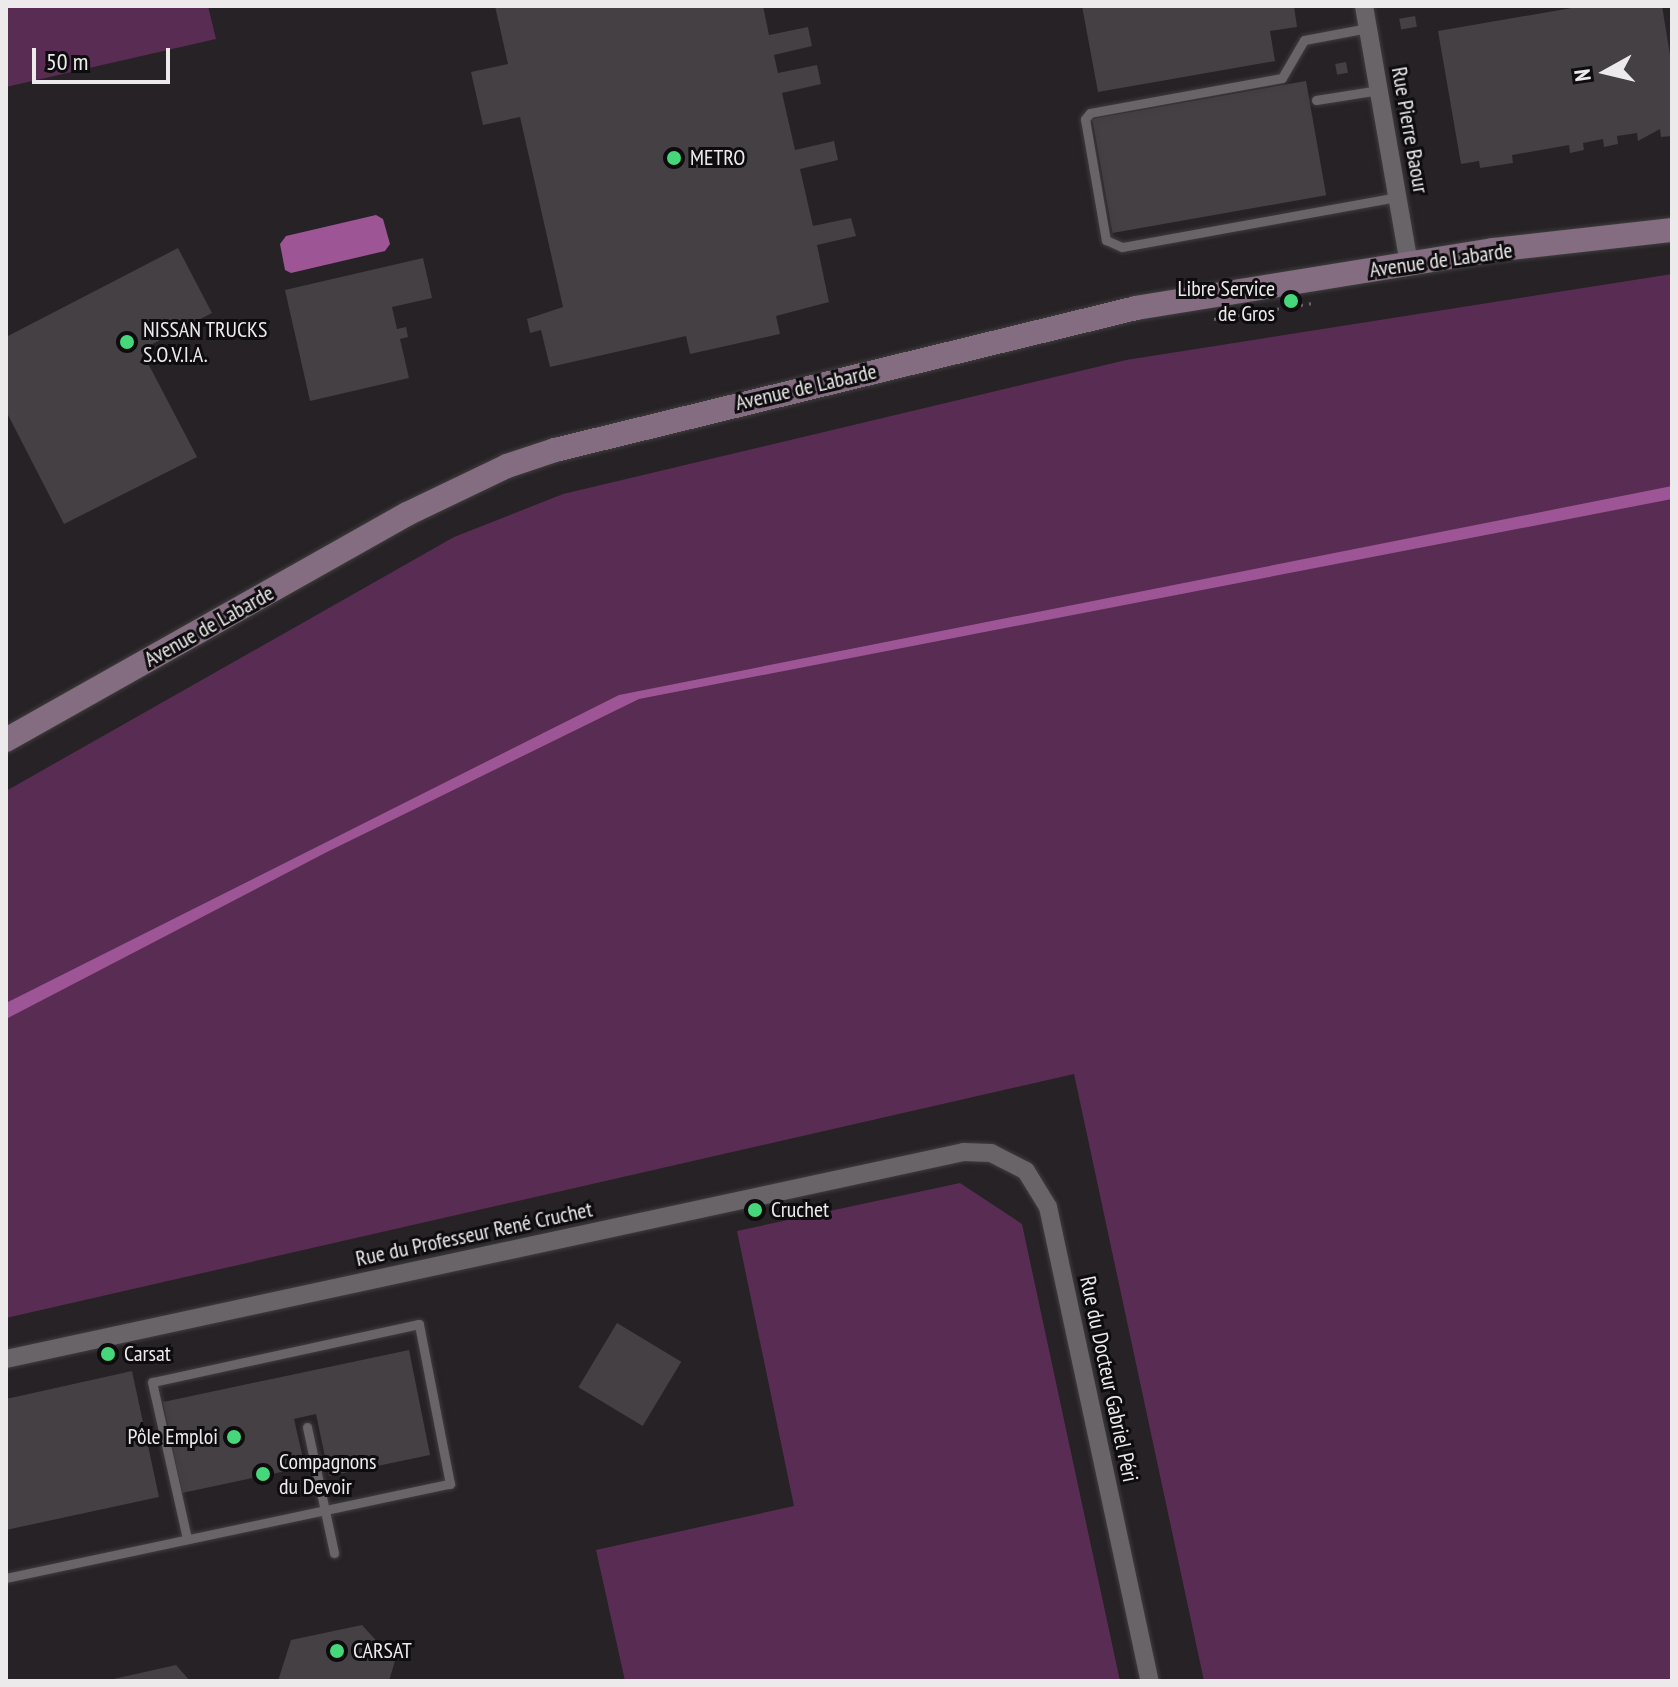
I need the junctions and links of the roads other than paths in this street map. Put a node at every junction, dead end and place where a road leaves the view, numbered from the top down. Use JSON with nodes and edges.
{"nodes":[{"id":1,"x":1364,"y":6,"type":"edge"},
{"id":2,"x":1368,"y":28,"type":"junction"},
{"id":3,"x":1379,"y":90,"type":"junction"},
{"id":4,"x":1316,"y":100,"type":"dead end"},
{"id":5,"x":1398,"y":197,"type":"junction"},
{"id":6,"x":1672,"y":230,"type":"edge"},
{"id":7,"x":1409,"y":263,"type":"junction"},
{"id":8,"x":6,"y":740,"type":"edge"},
{"id":9,"x":951,"y":1155,"type":"joint"},
{"id":10,"x":6,"y":1359,"type":"edge"},
{"id":11,"x":307,"y":1427,"type":"dead end"},
{"id":12,"x":325,"y":1510,"type":"junction"},
{"id":13,"x":187,"y":1539,"type":"junction"},
{"id":14,"x":334,"y":1553,"type":"dead end"},
{"id":15,"x":6,"y":1578,"type":"edge"},
{"id":16,"x":1150,"y":1681,"type":"edge"}],
"edges":[{"from":1,"to":2,"type":"street","name":"Rue Pierre Baour"},
{"from":2,"to":3,"type":"street","name":"Rue Pierre Baour"},
{"from":2,"to":5,"type":"lane"},
{"from":3,"to":4,"type":"lane"},
{"from":3,"to":5,"type":"street","name":"Rue Pierre Baour"},
{"from":5,"to":7,"type":"street","name":"Rue Pierre Baour"},
{"from":6,"to":7,"type":"main road","name":"Avenue de Labarde"},
{"from":7,"to":8,"type":"main road","name":"Avenue de Labarde"},
{"from":9,"to":10,"type":"street","name":"Rue du Professeur René Cruchet"},
{"from":9,"to":16,"type":"street","name":"Rue du Docteur Gabriel Péri"},
{"from":11,"to":12,"type":"lane"},
{"from":12,"to":13,"type":"lane"},
{"from":12,"to":13,"type":"lane"},
{"from":12,"to":14,"type":"lane"},
{"from":13,"to":15,"type":"lane"}]}
